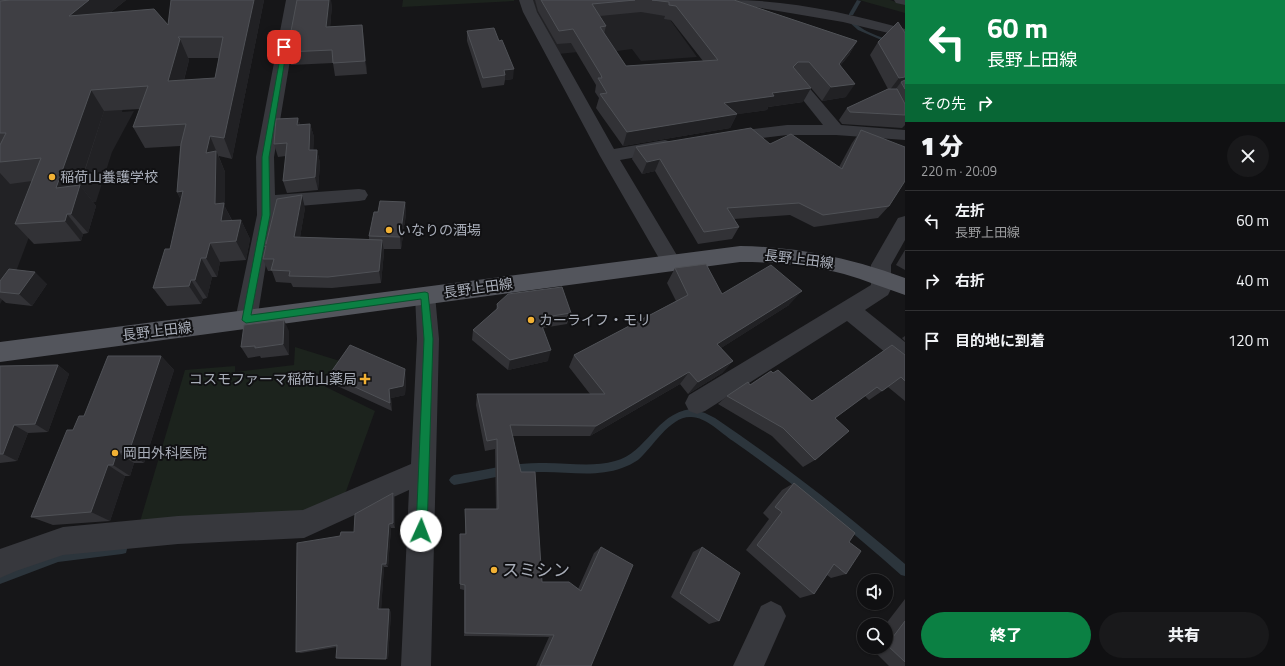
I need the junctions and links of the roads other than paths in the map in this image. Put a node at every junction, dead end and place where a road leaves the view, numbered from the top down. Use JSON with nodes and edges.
{"nodes":[{"id":1,"x":293,"y":0,"type":"edge"},
{"id":2,"x":526,"y":0,"type":"edge"},
{"id":3,"x":737,"y":0,"type":"edge"},
{"id":4,"x":901,"y":0,"type":"edge"},
{"id":5,"x":905,"y":1,"type":"edge"},
{"id":6,"x":905,"y":34,"type":"edge"},
{"id":7,"x":795,"y":80,"type":"edge"},
{"id":8,"x":836,"y":130,"type":"junction"},
{"id":9,"x":905,"y":135,"type":"edge"},
{"id":10,"x":712,"y":139,"type":"edge"},
{"id":11,"x":682,"y":143,"type":"edge"},
{"id":12,"x":609,"y":156,"type":"junction"},
{"id":13,"x":359,"y":195,"type":"dead end"},
{"id":14,"x":266,"y":203,"type":"junction"},
{"id":15,"x":903,"y":231,"type":"edge"},
{"id":16,"x":671,"y":262,"type":"junction"},
{"id":17,"x":880,"y":276,"type":"junction"},
{"id":18,"x":905,"y":287,"type":"edge"},
{"id":19,"x":425,"y":295,"type":"junction"},
{"id":20,"x":848,"y":309,"type":"junction"},
{"id":21,"x":246,"y":320,"type":"junction"},
{"id":22,"x":0,"y":352,"type":"edge"},
{"id":23,"x":905,"y":355,"type":"edge"},
{"id":24,"x":697,"y":403,"type":"dead end"},
{"id":25,"x":423,"y":471,"type":"junction"},
{"id":26,"x":0,"y":564,"type":"edge"},
{"id":27,"x":771,"y":616,"type":"dead end"},
{"id":28,"x":416,"y":666,"type":"edge"},
{"id":29,"x":748,"y":666,"type":"edge"}],
"edges":[{"from":1,"to":14,"type":"street"},
{"from":2,"to":12,"type":"street"},
{"from":3,"to":6,"type":"street"},
{"from":4,"to":5,"type":"street"},
{"from":7,"to":8,"type":"street"},
{"from":8,"to":9,"type":"street"},
{"from":8,"to":10,"type":"street"},
{"from":11,"to":12,"type":"street"},
{"from":12,"to":16,"type":"street"},
{"from":13,"to":14,"type":"street"},
{"from":14,"to":21,"type":"street"},
{"from":15,"to":17,"type":"street"},
{"from":16,"to":17,"type":"main road","name":"長野上田線"},
{"from":16,"to":19,"type":"main road","name":"長野上田線"},
{"from":17,"to":18,"type":"main road","name":"長野上田線"},
{"from":17,"to":20,"type":"street"},
{"from":19,"to":21,"type":"main road","name":"長野上田線"},
{"from":19,"to":25,"type":"street"},
{"from":20,"to":23,"type":"street"},
{"from":20,"to":24,"type":"street"},
{"from":21,"to":22,"type":"main road","name":"長野上田線"},
{"from":25,"to":26,"type":"street"},
{"from":25,"to":28,"type":"street"},
{"from":27,"to":29,"type":"street"}]}
